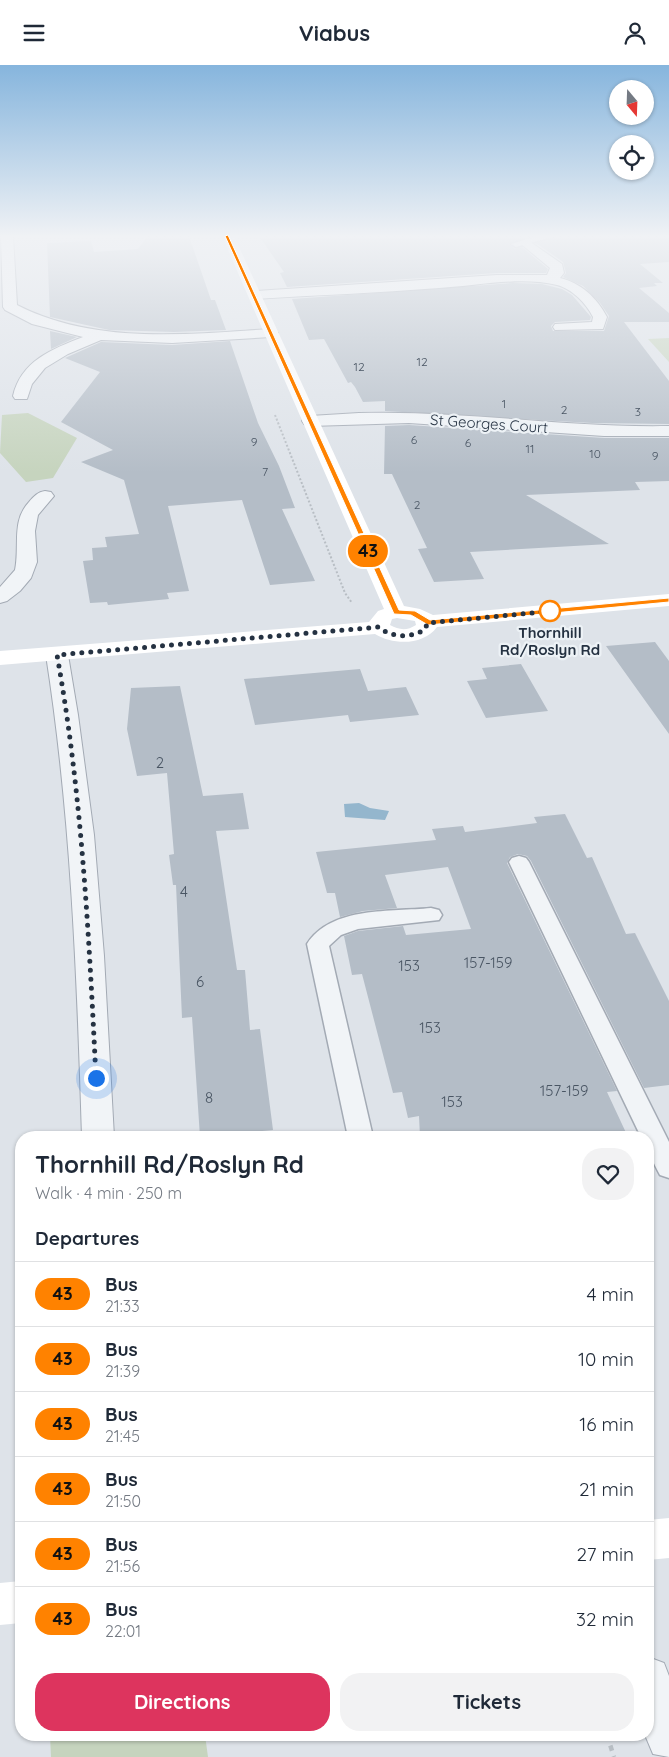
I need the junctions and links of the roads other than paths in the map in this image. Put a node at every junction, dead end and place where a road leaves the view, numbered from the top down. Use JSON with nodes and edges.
{"nodes":[{"id":1,"x":22,"y":315,"type":"edge"},
{"id":2,"x":264,"y":315,"type":"edge"},
{"id":3,"x":599,"y":315,"type":"edge"},
{"id":4,"x":598,"y":326,"type":"junction"},
{"id":5,"x":614,"y":326,"type":"dead end"},
{"id":6,"x":560,"y":327,"type":"dead end"},
{"id":7,"x":271,"y":333,"type":"junction"},
{"id":8,"x":100,"y":335,"type":"junction"},
{"id":9,"x":21,"y":396,"type":"dead end"},
{"id":10,"x":310,"y":421,"type":"junction"},
{"id":11,"x":669,"y":431,"type":"edge"},
{"id":12,"x":45,"y":496,"type":"dead end"},
{"id":13,"x":0,"y":597,"type":"edge"},
{"id":14,"x":669,"y":601,"type":"edge"},
{"id":15,"x":396,"y":612,"type":"junction"},
{"id":16,"x":428,"y":623,"type":"junction"},
{"id":17,"x":379,"y":627,"type":"junction"},
{"id":18,"x":57,"y":655,"type":"junction"},
{"id":19,"x":0,"y":659,"type":"edge"},
{"id":20,"x":519,"y":862,"type":"dead end"},
{"id":21,"x":431,"y":915,"type":"dead end"},
{"id":22,"x":98,"y":1131,"type":"edge"},
{"id":23,"x":359,"y":1131,"type":"edge"},
{"id":24,"x":651,"y":1131,"type":"edge"},
{"id":25,"x":654,"y":1137,"type":"edge"},
{"id":26,"x":669,"y":1168,"type":"edge"},
{"id":27,"x":669,"y":1538,"type":"edge"},
{"id":28,"x":654,"y":1539,"type":"edge"},
{"id":29,"x":15,"y":1602,"type":"edge"},
{"id":30,"x":0,"y":1604,"type":"edge"},
{"id":31,"x":654,"y":1696,"type":"edge"},
{"id":32,"x":669,"y":1738,"type":"edge"}],
"edges":[{"from":1,"to":8,"type":"street"},
{"from":2,"to":7,"type":"street"},
{"from":3,"to":4,"type":"street"},
{"from":4,"to":5,"type":"street"},
{"from":4,"to":6,"type":"street"},
{"from":7,"to":8,"type":"street"},
{"from":7,"to":10,"type":"street"},
{"from":8,"to":9,"type":"street"},
{"from":10,"to":11,"type":"street","name":"St Georges Court"},
{"from":10,"to":15,"type":"street"},
{"from":12,"to":13,"type":"street"},
{"from":14,"to":16,"type":"street"},
{"from":15,"to":16,"type":"street"},
{"from":15,"to":17,"type":"street"},
{"from":16,"to":17,"type":"street"},
{"from":17,"to":18,"type":"street"},
{"from":18,"to":19,"type":"street"},
{"from":18,"to":22,"type":"street"},
{"from":20,"to":24,"type":"lane"},
{"from":21,"to":23,"type":"lane"},
{"from":25,"to":26,"type":"lane"},
{"from":27,"to":28,"type":"street"},
{"from":29,"to":30,"type":"street"},
{"from":31,"to":32,"type":"street"}]}
